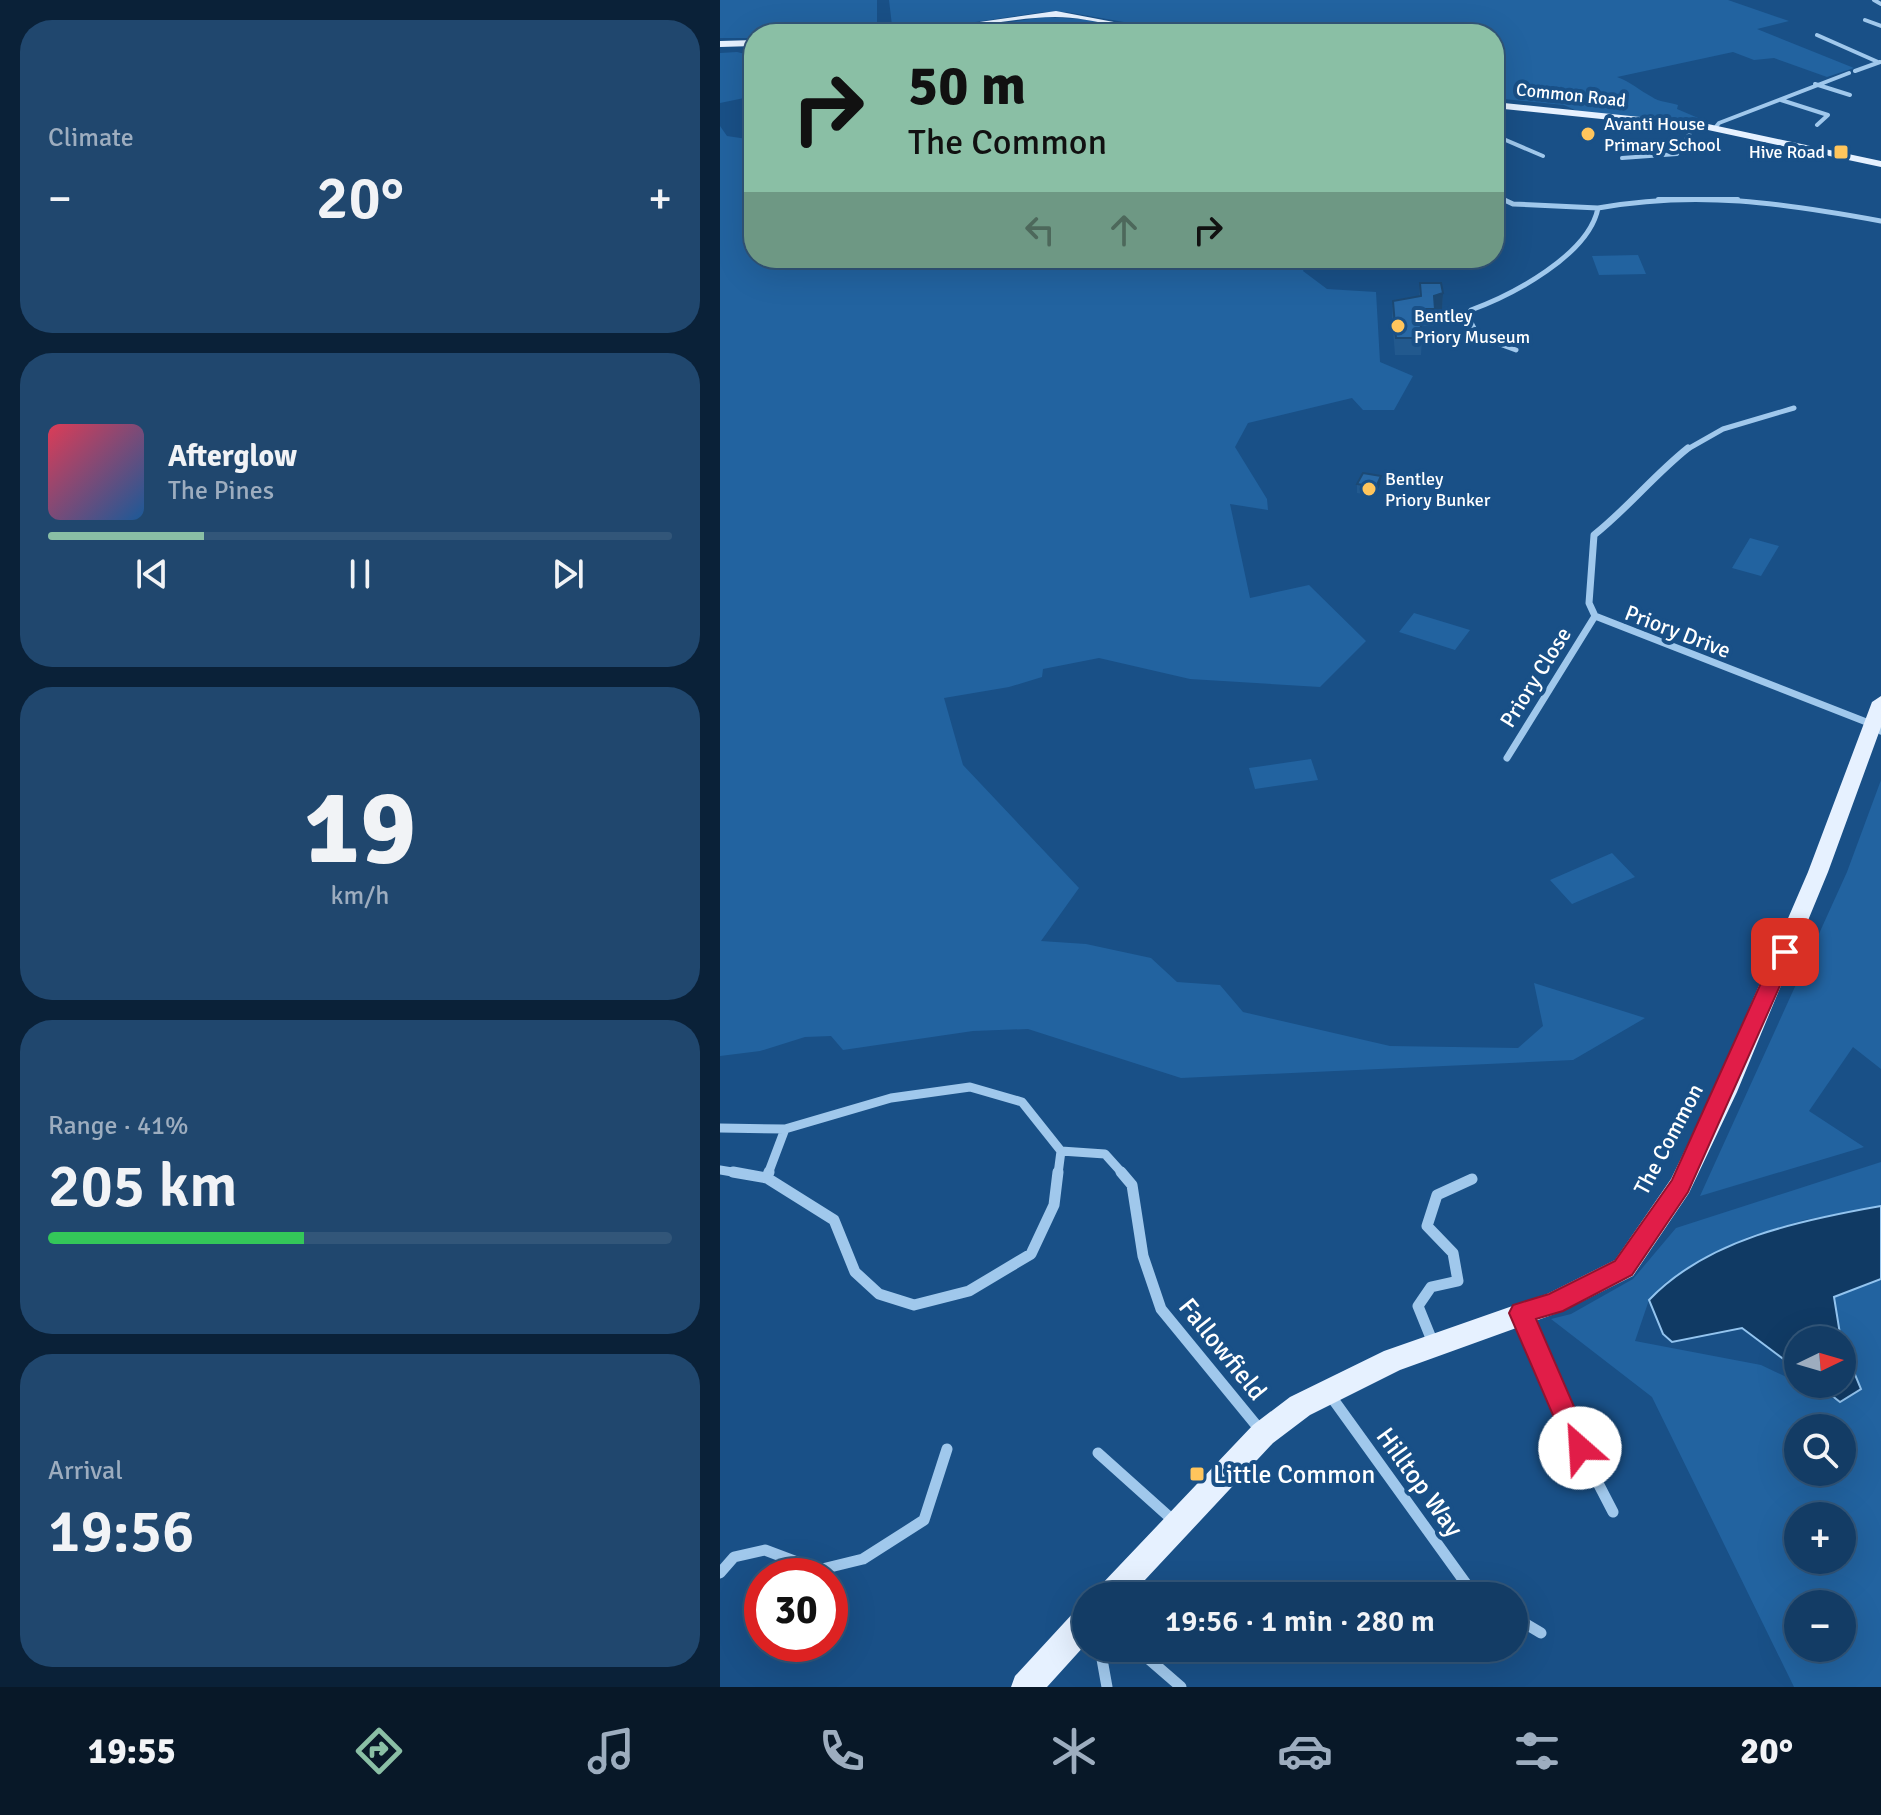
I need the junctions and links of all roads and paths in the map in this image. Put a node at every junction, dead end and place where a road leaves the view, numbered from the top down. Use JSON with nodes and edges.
{"nodes":[{"id":1,"x":1874,"y":0,"type":"edge"},
{"id":2,"x":1881,"y":4,"type":"edge"},
{"id":3,"x":1865,"y":20,"type":"dead end"},
{"id":4,"x":971,"y":24,"type":"edge"},
{"id":5,"x":1106,"y":24,"type":"edge"},
{"id":6,"x":1881,"y":26,"type":"edge"},
{"id":7,"x":1817,"y":35,"type":"dead end"},
{"id":8,"x":744,"y":43,"type":"edge"},
{"id":9,"x":720,"y":44,"type":"edge"},
{"id":10,"x":1880,"y":62,"type":"edge"},
{"id":11,"x":1815,"y":84,"type":"junction"},
{"id":12,"x":1850,"y":95,"type":"dead end"},
{"id":13,"x":1781,"y":100,"type":"junction"},
{"id":14,"x":1504,"y":106,"type":"edge"},
{"id":15,"x":1695,"y":125,"type":"junction"},
{"id":16,"x":1817,"y":125,"type":"dead end"},
{"id":17,"x":1715,"y":128,"type":"junction"},
{"id":18,"x":1504,"y":139,"type":"edge"},
{"id":19,"x":1543,"y":156,"type":"dead end"},
{"id":20,"x":1622,"y":158,"type":"dead end"},
{"id":21,"x":1881,"y":164,"type":"edge"},
{"id":22,"x":1504,"y":200,"type":"edge"},
{"id":23,"x":1598,"y":208,"type":"junction"},
{"id":24,"x":1881,"y":221,"type":"edge"},
{"id":25,"x":1516,"y":350,"type":"dead end"},
{"id":26,"x":1794,"y":408,"type":"dead end"},
{"id":27,"x":1595,"y":616,"type":"junction"},
{"id":28,"x":1881,"y":702,"type":"edge"},
{"id":29,"x":1877,"y":728,"type":"edge"},
{"id":30,"x":1507,"y":758,"type":"dead end"},
{"id":31,"x":720,"y":1128,"type":"edge"},
{"id":32,"x":785,"y":1129,"type":"junction"},
{"id":33,"x":1061,"y":1151,"type":"junction"},
{"id":34,"x":720,"y":1170,"type":"edge"},
{"id":35,"x":767,"y":1178,"type":"junction"},
{"id":36,"x":1472,"y":1179,"type":"dead end"},
{"id":37,"x":1521,"y":1313,"type":"junction"},
{"id":38,"x":1433,"y":1344,"type":"junction"},
{"id":39,"x":1328,"y":1392,"type":"junction"},
{"id":40,"x":1263,"y":1434,"type":"junction"},
{"id":41,"x":947,"y":1449,"type":"dead end"},
{"id":42,"x":1098,"y":1453,"type":"dead end"},
{"id":43,"x":1613,"y":1512,"type":"dead end"},
{"id":44,"x":1176,"y":1523,"type":"junction"},
{"id":45,"x":720,"y":1573,"type":"edge"},
{"id":46,"x":1123,"y":1582,"type":"edge"},
{"id":47,"x":1465,"y":1582,"type":"edge"},
{"id":48,"x":1528,"y":1625,"type":"edge"},
{"id":49,"x":1541,"y":1633,"type":"dead end"},
{"id":50,"x":1072,"y":1637,"type":"edge"},
{"id":51,"x":1103,"y":1662,"type":"edge"},
{"id":52,"x":1152,"y":1662,"type":"edge"},
{"id":53,"x":1026,"y":1687,"type":"edge"},
{"id":54,"x":1107,"y":1687,"type":"edge"},
{"id":55,"x":1181,"y":1687,"type":"edge"}],
"edges":[{"from":1,"to":2,"type":"street"},
{"from":3,"to":6,"type":"street"},
{"from":4,"to":5,"type":"main road"},
{"from":7,"to":10,"type":"street"},
{"from":8,"to":9,"type":"main road"},
{"from":10,"to":11,"type":"street"},
{"from":11,"to":12,"type":"street"},
{"from":11,"to":13,"type":"street"},
{"from":13,"to":16,"type":"street"},
{"from":13,"to":17,"type":"street"},
{"from":14,"to":15,"type":"main road","name":"Common Road"},
{"from":15,"to":17,"type":"main road","name":"Common Road"},
{"from":15,"to":20,"type":"street"},
{"from":17,"to":21,"type":"main road","name":"Common Road"},
{"from":18,"to":19,"type":"street"},
{"from":22,"to":23,"type":"street"},
{"from":23,"to":24,"type":"street"},
{"from":23,"to":25,"type":"street"},
{"from":26,"to":27,"type":"street","name":"Priory Drive"},
{"from":27,"to":29,"type":"street","name":"Priory Drive"},
{"from":27,"to":30,"type":"street","name":"Priory Close"},
{"from":28,"to":29,"type":"main road","name":"The Common"},
{"from":29,"to":37,"type":"main road","name":"The Common"},
{"from":31,"to":32,"type":"street"},
{"from":32,"to":33,"type":"street"},
{"from":32,"to":35,"type":"street"},
{"from":33,"to":35,"type":"street"},
{"from":33,"to":40,"type":"street","name":"Fallowfield"},
{"from":34,"to":35,"type":"street"},
{"from":36,"to":38,"type":"street"},
{"from":37,"to":38,"type":"main road","name":"The Common"},
{"from":37,"to":43,"type":"street"},
{"from":38,"to":39,"type":"main road","name":"The Common"},
{"from":39,"to":40,"type":"main road","name":"The Common"},
{"from":39,"to":47,"type":"street","name":"Hilltop Way"},
{"from":40,"to":44,"type":"main road","name":"The Common"},
{"from":41,"to":45,"type":"street"},
{"from":42,"to":44,"type":"street"},
{"from":44,"to":46,"type":"main road","name":"The Common"},
{"from":48,"to":49,"type":"street"},
{"from":50,"to":53,"type":"main road"},
{"from":51,"to":54,"type":"street"},
{"from":52,"to":55,"type":"street"}]}
